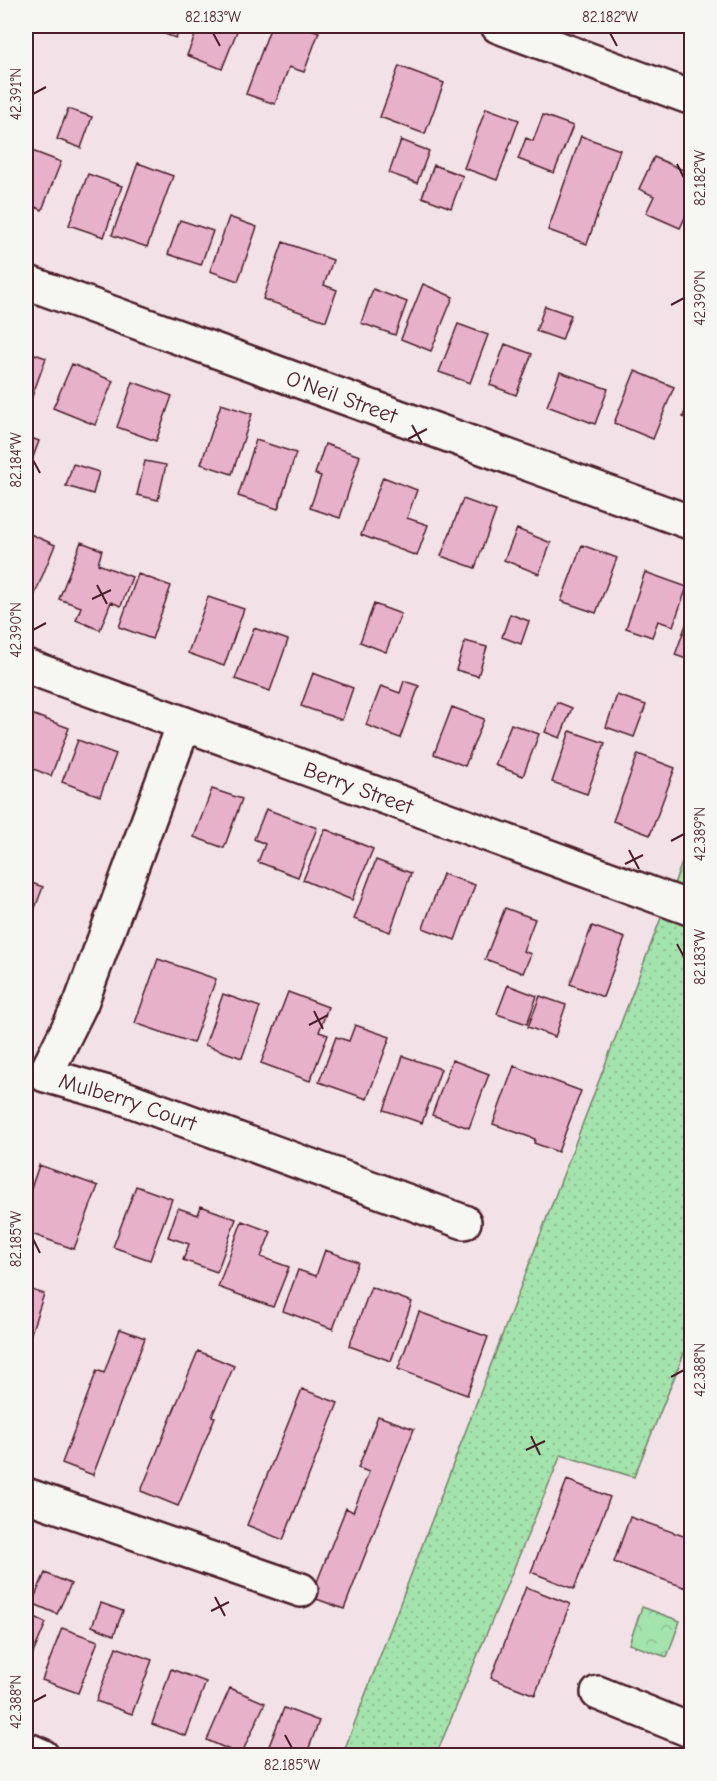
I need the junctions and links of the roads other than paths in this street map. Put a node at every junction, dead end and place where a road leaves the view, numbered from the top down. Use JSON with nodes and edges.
{"nodes":[{"id":1,"x":498,"y":26,"type":"edge"},
{"id":2,"x":692,"y":98,"type":"edge"},
{"id":3,"x":26,"y":282,"type":"edge"},
{"id":4,"x":692,"y":523,"type":"edge"},
{"id":5,"x":26,"y":666,"type":"edge"},
{"id":6,"x":184,"y":724,"type":"junction"},
{"id":7,"x":692,"y":909,"type":"edge"},
{"id":8,"x":464,"y":1222,"type":"dead end"},
{"id":9,"x":26,"y":1494,"type":"edge"},
{"id":10,"x":300,"y":1590,"type":"dead end"},
{"id":11,"x":598,"y":1693,"type":"dead end"},
{"id":12,"x":692,"y":1731,"type":"edge"},
{"id":13,"x":26,"y":1749,"type":"edge"},
{"id":14,"x":42,"y":1755,"type":"edge"}],
"edges":[{"from":1,"to":2,"type":"street"},
{"from":3,"to":4,"type":"street","name":"O'Neil Street"},
{"from":5,"to":6,"type":"street","name":"Berry Street"},
{"from":6,"to":7,"type":"street","name":"Berry Street"},
{"from":6,"to":8,"type":"street","name":"Mulberry Court"},
{"from":9,"to":10,"type":"street"},
{"from":11,"to":12,"type":"street"},
{"from":13,"to":14,"type":"street"}]}
